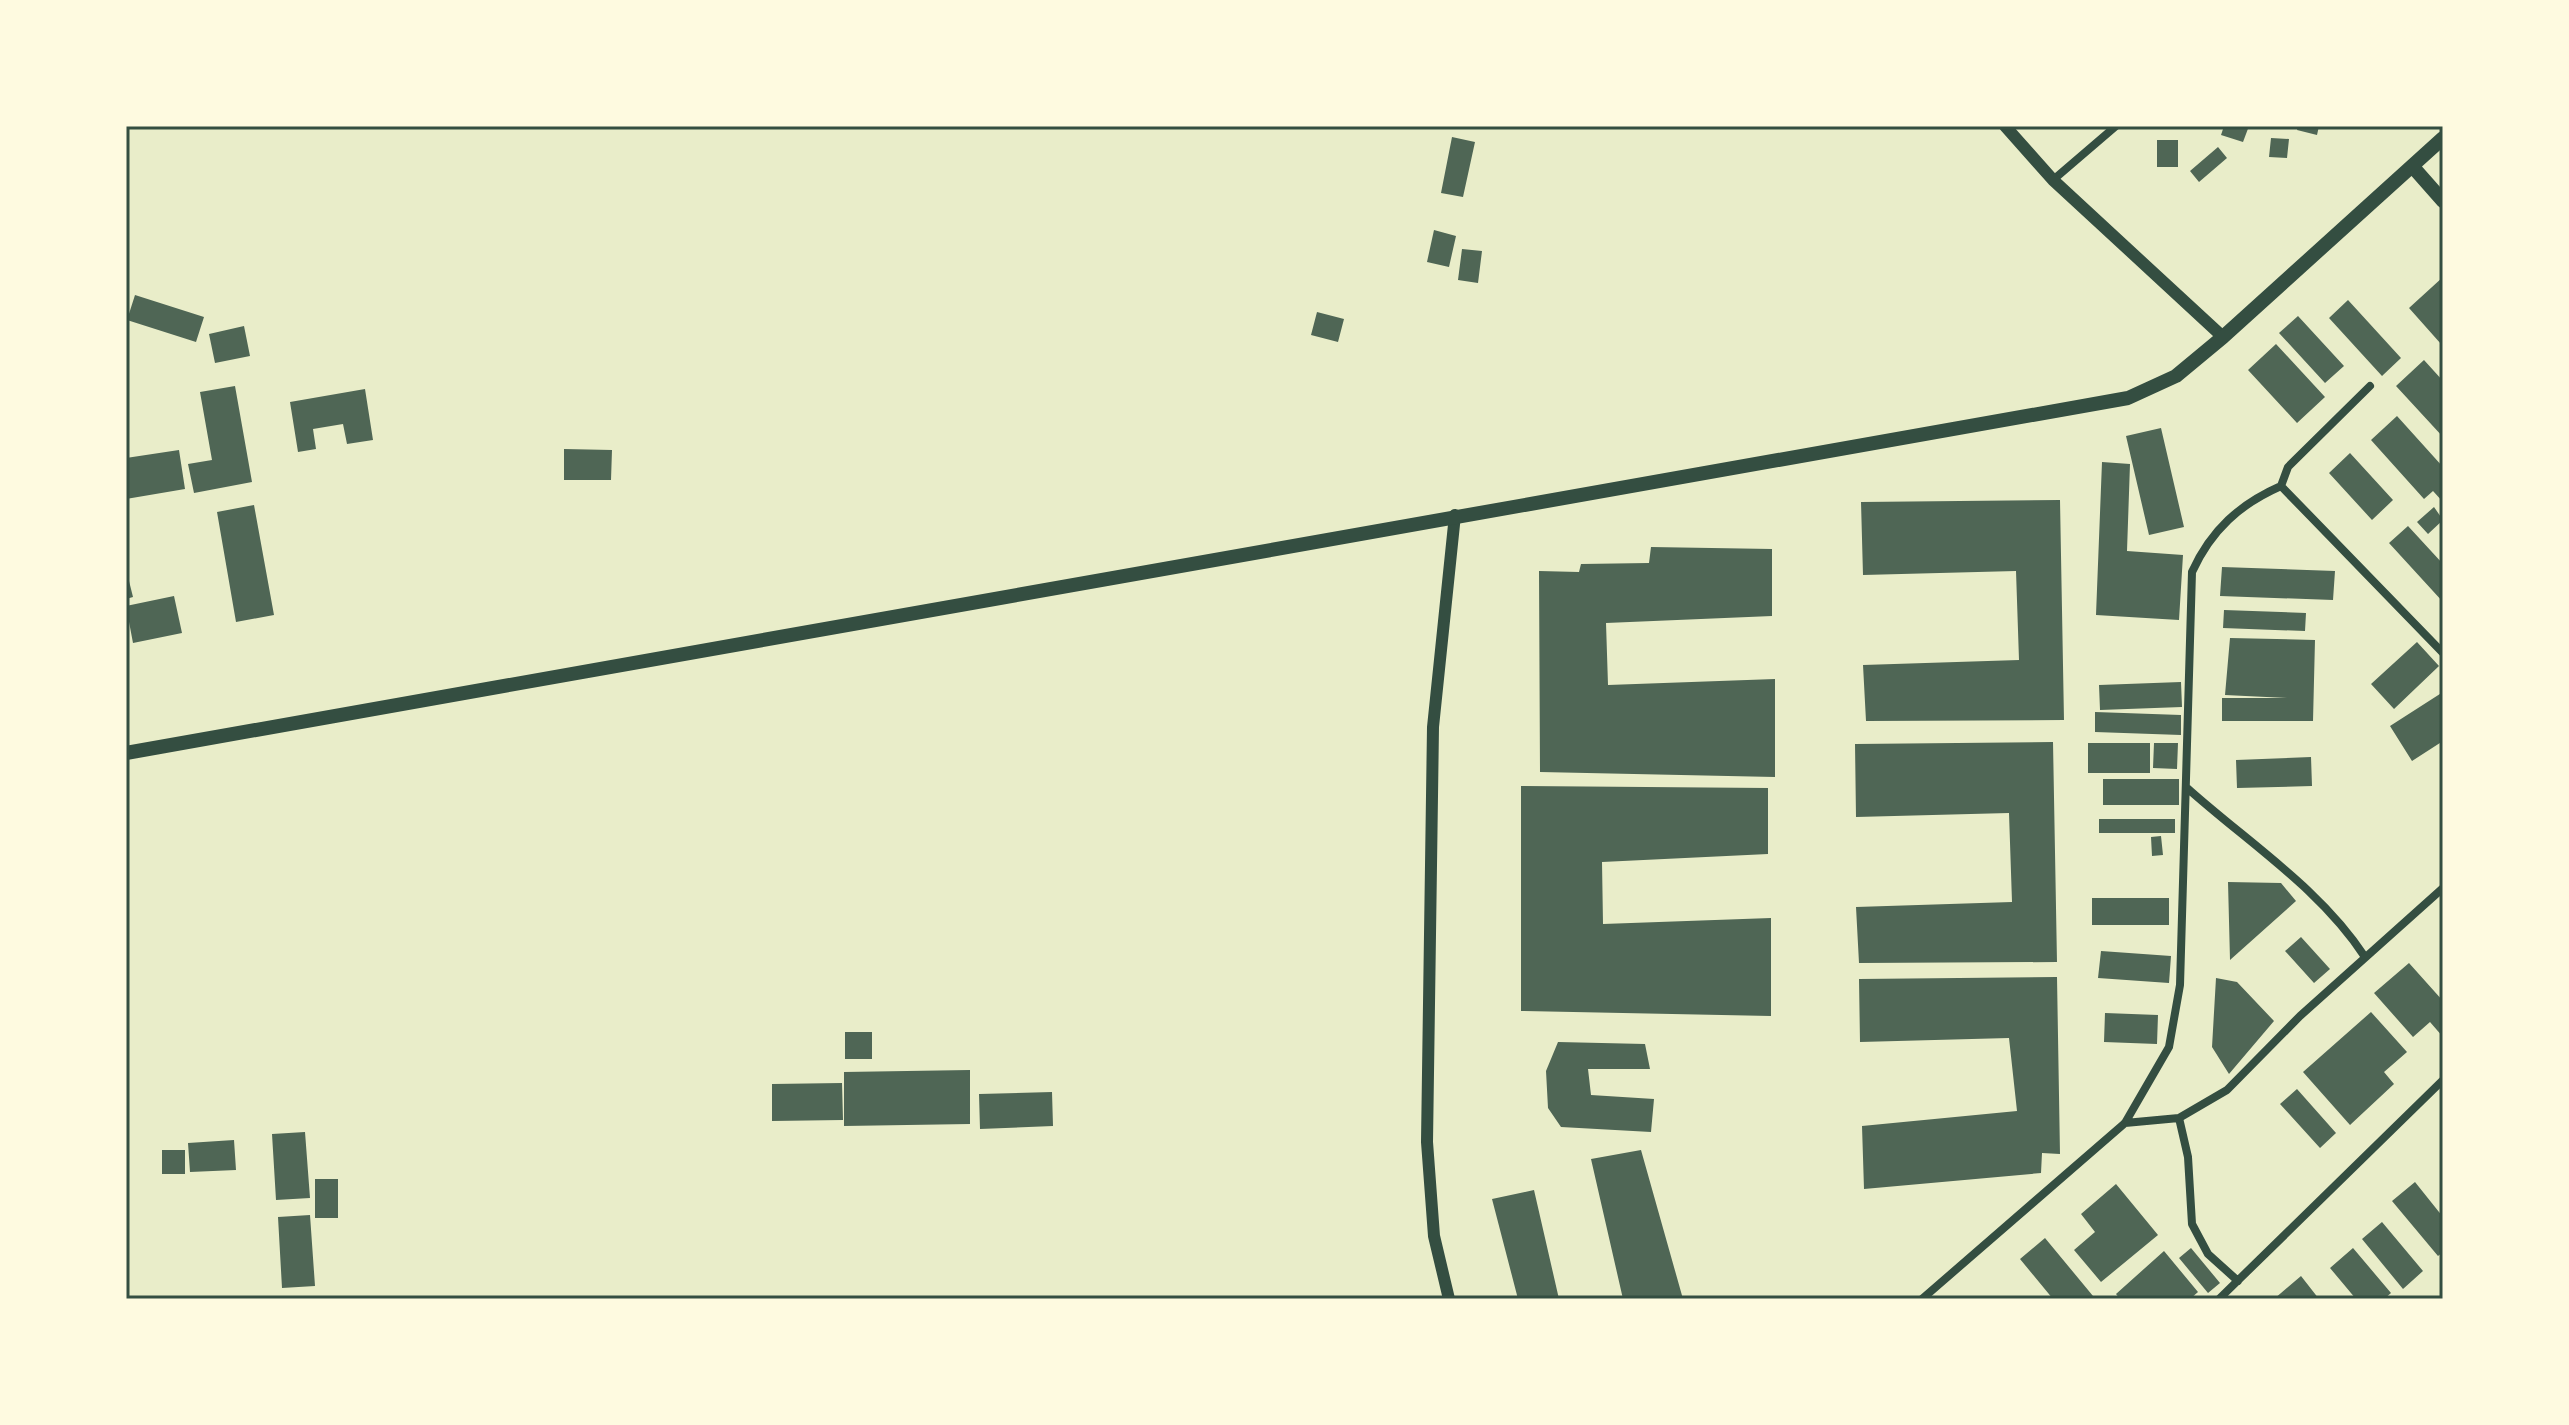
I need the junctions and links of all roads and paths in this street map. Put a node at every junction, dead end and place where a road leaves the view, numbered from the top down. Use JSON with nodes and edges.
{"nodes":[{"id":1,"x":2005,"y":126,"type":"edge"},
{"id":2,"x":2116,"y":126,"type":"edge"},
{"id":3,"x":2443,"y":138,"type":"edge"},
{"id":4,"x":2413,"y":167,"type":"junction"},
{"id":5,"x":2053,"y":180,"type":"junction"},
{"id":6,"x":2443,"y":201,"type":"edge"},
{"id":7,"x":2223,"y":337,"type":"junction"},
{"id":8,"x":2370,"y":386,"type":"dead end"},
{"id":9,"x":2281,"y":486,"type":"junction"},
{"id":10,"x":1455,"y":515,"type":"junction"},
{"id":11,"x":2443,"y":653,"type":"edge"},
{"id":12,"x":126,"y":753,"type":"edge"},
{"id":13,"x":2186,"y":787,"type":"junction"},
{"id":14,"x":2443,"y":888,"type":"edge"},
{"id":15,"x":2365,"y":957,"type":"junction"},
{"id":16,"x":2441,"y":1086,"type":"edge"},
{"id":17,"x":2179,"y":1118,"type":"junction"},
{"id":18,"x":2125,"y":1123,"type":"junction"},
{"id":19,"x":2238,"y":1281,"type":"junction"},
{"id":20,"x":1449,"y":1299,"type":"edge"},
{"id":21,"x":1922,"y":1299,"type":"edge"},
{"id":22,"x":2219,"y":1299,"type":"edge"}],
"edges":[{"from":1,"to":5,"type":"street"},
{"from":2,"to":5,"type":"street"},
{"from":3,"to":4,"type":"main road"},
{"from":4,"to":6,"type":"main road"},
{"from":4,"to":7,"type":"main road"},
{"from":5,"to":7,"type":"street"},
{"from":7,"to":10,"type":"main road"},
{"from":8,"to":9,"type":"street"},
{"from":9,"to":11,"type":"street"},
{"from":9,"to":13,"type":"street"},
{"from":10,"to":12,"type":"main road"},
{"from":10,"to":20,"type":"street"},
{"from":13,"to":15,"type":"street"},
{"from":13,"to":18,"type":"street"},
{"from":14,"to":15,"type":"street"},
{"from":15,"to":17,"type":"street"},
{"from":16,"to":19,"type":"street"},
{"from":17,"to":18,"type":"street"},
{"from":17,"to":19,"type":"street"},
{"from":18,"to":21,"type":"street"},
{"from":19,"to":22,"type":"street"}]}
